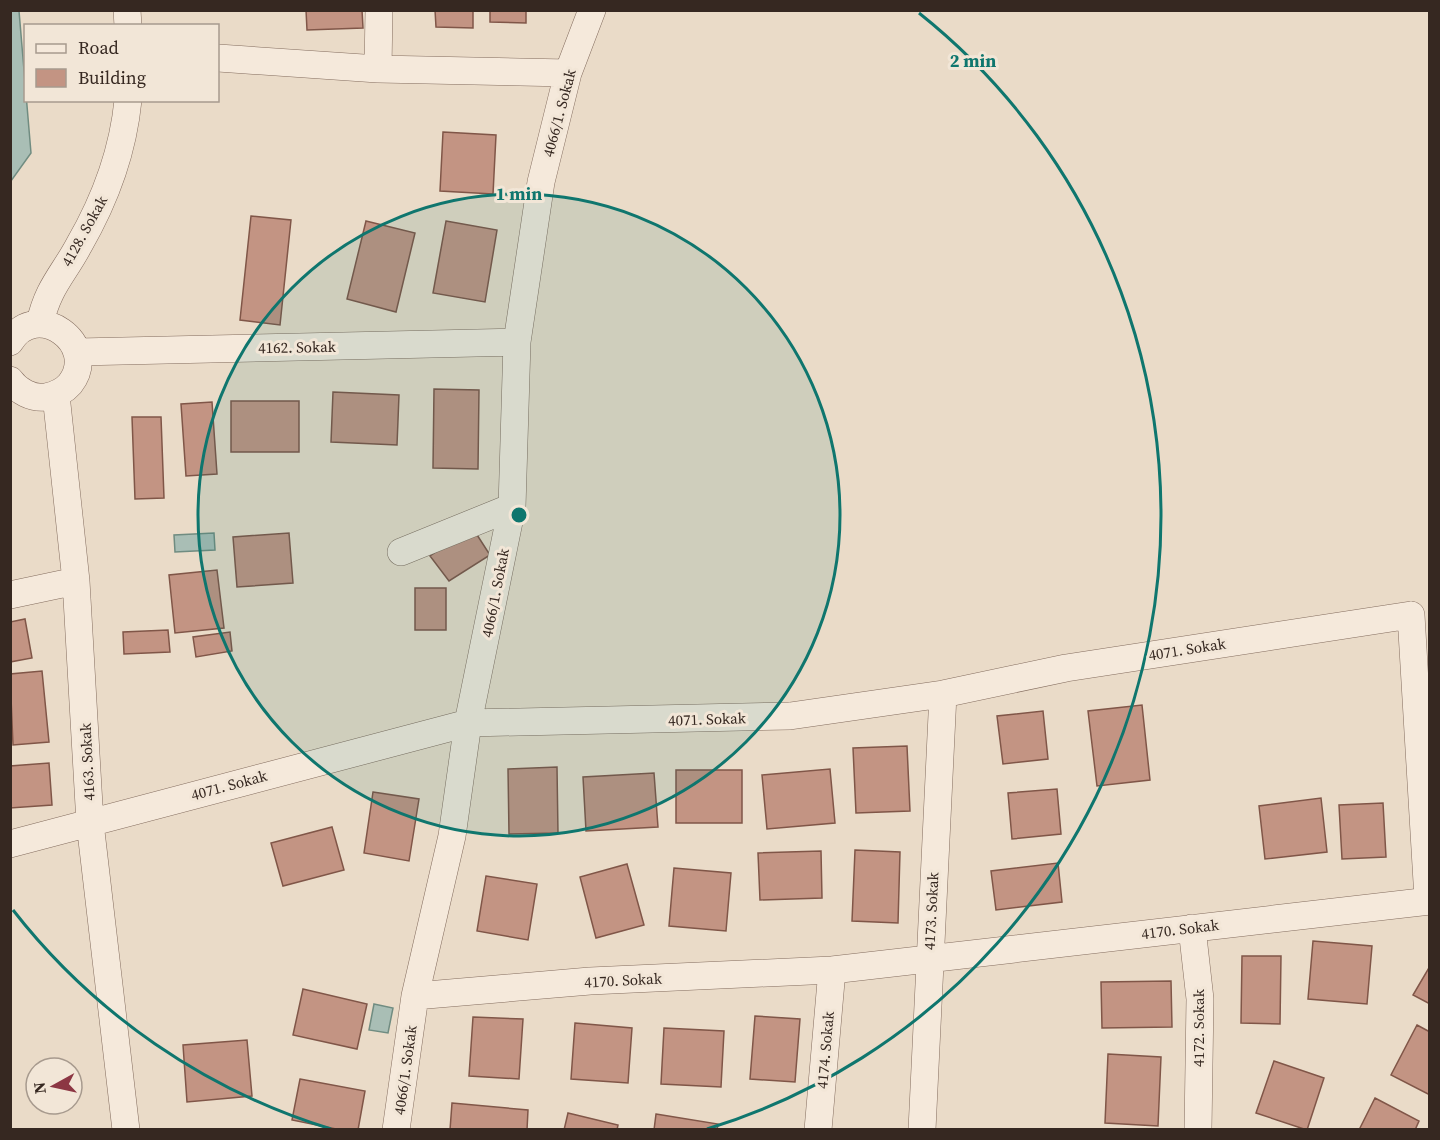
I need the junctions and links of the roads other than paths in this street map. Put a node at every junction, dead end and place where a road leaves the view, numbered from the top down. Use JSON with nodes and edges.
{"nodes":[{"id":1,"x":379,"y":10,"type":"edge"},
{"id":2,"x":588,"y":14,"type":"edge"},
{"id":3,"x":219,"y":58,"type":"edge"},
{"id":4,"x":378,"y":69,"type":"junction"},
{"id":5,"x":568,"y":73,"type":"junction"},
{"id":6,"x":128,"y":102,"type":"edge"},
{"id":7,"x":40,"y":323,"type":"junction"},
{"id":8,"x":10,"y":342,"type":"edge"},
{"id":9,"x":517,"y":342,"type":"junction"},
{"id":10,"x":78,"y":352,"type":"junction"},
{"id":11,"x":10,"y":380,"type":"edge"},
{"id":12,"x":56,"y":394,"type":"junction"},
{"id":13,"x":512,"y":507,"type":"junction"},
{"id":14,"x":400,"y":552,"type":"dead end"},
{"id":15,"x":76,"y":581,"type":"junction"},
{"id":16,"x":10,"y":595,"type":"edge"},
{"id":17,"x":1420,"y":619,"type":"edge"},
{"id":18,"x":943,"y":693,"type":"junction"},
{"id":19,"x":468,"y":723,"type":"junction"},
{"id":20,"x":90,"y":823,"type":"junction"},
{"id":21,"x":10,"y":844,"type":"edge"},
{"id":22,"x":1429,"y":900,"type":"edge"},
{"id":23,"x":1192,"y":928,"type":"junction"},
{"id":24,"x":929,"y":957,"type":"junction"},
{"id":25,"x":832,"y":970,"type":"junction"},
{"id":26,"x":415,"y":996,"type":"junction"},
{"id":27,"x":126,"y":1130,"type":"edge"},
{"id":28,"x":396,"y":1130,"type":"edge"},
{"id":29,"x":818,"y":1130,"type":"edge"},
{"id":30,"x":922,"y":1130,"type":"edge"},
{"id":31,"x":1198,"y":1130,"type":"edge"}],
"edges":[{"from":1,"to":4,"type":"street"},
{"from":2,"to":5,"type":"street","name":"4066/1. Sokak"},
{"from":3,"to":4,"type":"street"},
{"from":4,"to":5,"type":"street"},
{"from":5,"to":9,"type":"street","name":"4066/1. Sokak"},
{"from":6,"to":7,"type":"street","name":"4128. Sokak"},
{"from":7,"to":8,"type":"street"},
{"from":7,"to":10,"type":"street"},
{"from":9,"to":10,"type":"street","name":"4162. Sokak"},
{"from":9,"to":13,"type":"street","name":"4066/1. Sokak"},
{"from":10,"to":12,"type":"street"},
{"from":11,"to":12,"type":"street"},
{"from":12,"to":15,"type":"street","name":"4163. Sokak"},
{"from":13,"to":14,"type":"street"},
{"from":13,"to":19,"type":"street","name":"4066/1. Sokak"},
{"from":15,"to":16,"type":"street"},
{"from":15,"to":20,"type":"street","name":"4163. Sokak"},
{"from":17,"to":18,"type":"street","name":"4071. Sokak"},
{"from":17,"to":22,"type":"street"},
{"from":18,"to":19,"type":"street","name":"4071. Sokak"},
{"from":18,"to":24,"type":"street","name":"4173. Sokak"},
{"from":19,"to":20,"type":"street","name":"4071. Sokak"},
{"from":19,"to":26,"type":"street","name":"4066/1. Sokak"},
{"from":20,"to":21,"type":"street","name":"4071. Sokak"},
{"from":20,"to":27,"type":"street","name":"4163. Sokak"},
{"from":22,"to":23,"type":"street","name":"4170. Sokak"},
{"from":23,"to":24,"type":"street","name":"4170. Sokak"},
{"from":23,"to":31,"type":"street","name":"4172. Sokak"},
{"from":24,"to":25,"type":"street","name":"4170. Sokak"},
{"from":24,"to":30,"type":"street","name":"4173. Sokak"},
{"from":25,"to":26,"type":"street","name":"4170. Sokak"},
{"from":25,"to":29,"type":"street","name":"4174. Sokak"},
{"from":26,"to":28,"type":"street","name":"4066/1. Sokak"}]}
